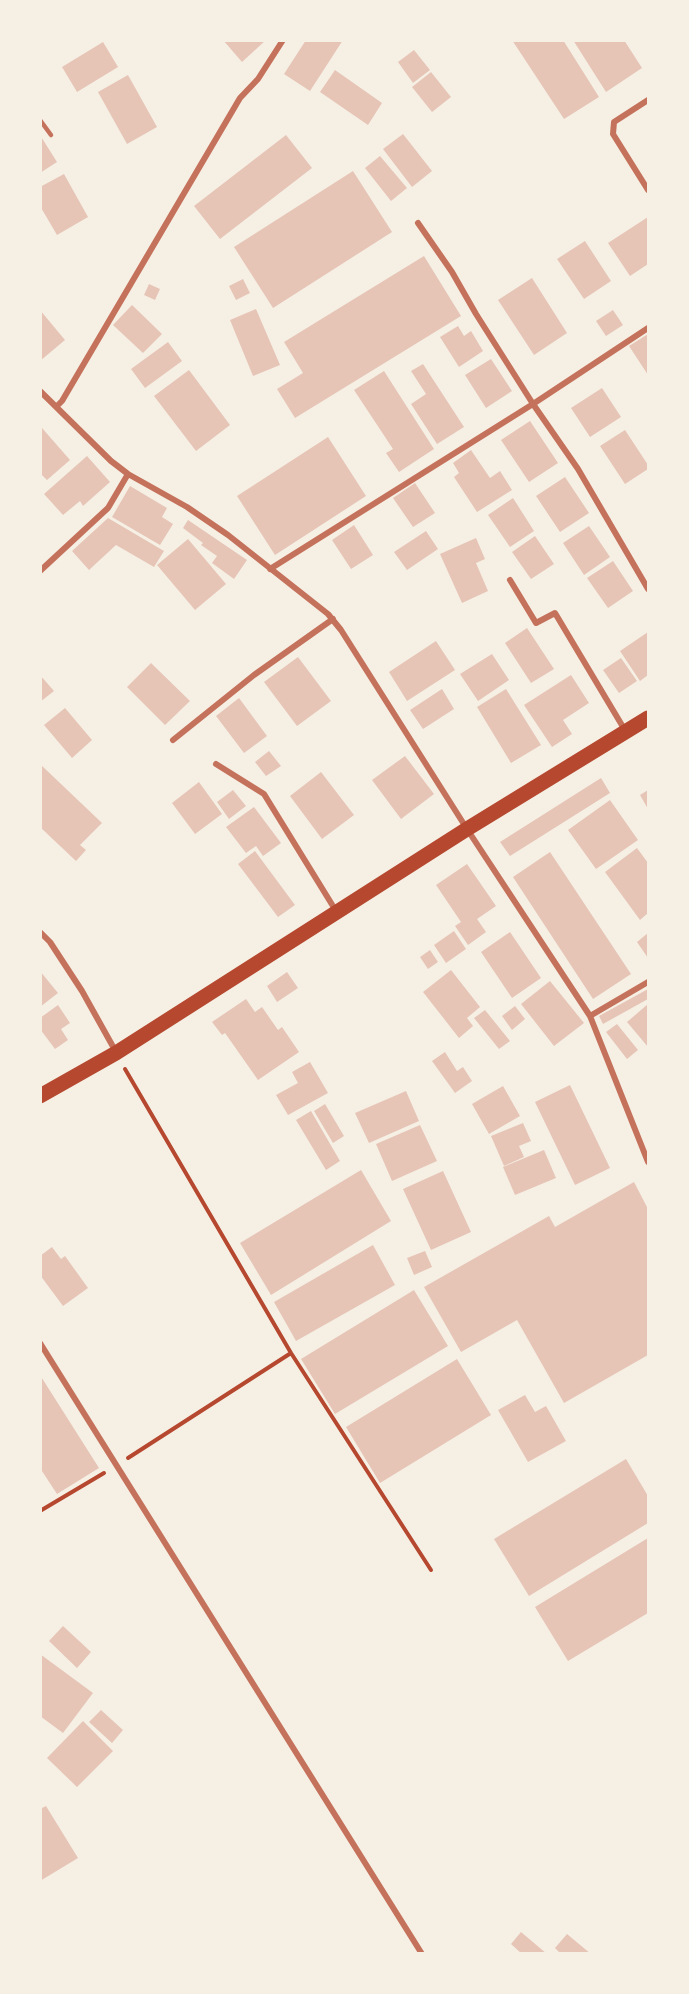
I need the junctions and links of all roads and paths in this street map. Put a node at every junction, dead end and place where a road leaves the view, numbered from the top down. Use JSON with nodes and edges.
{"nodes":[{"id":1,"x":283,"y":40,"type":"edge"},
{"id":2,"x":648,"y":100,"type":"edge"},
{"id":3,"x":40,"y":120,"type":"edge"},
{"id":4,"x":51,"y":135,"type":"dead end"},
{"id":5,"x":648,"y":190,"type":"edge"},
{"id":6,"x":418,"y":223,"type":"dead end"},
{"id":7,"x":648,"y":328,"type":"edge"},
{"id":8,"x":40,"y":391,"type":"edge"},
{"id":9,"x":533,"y":404,"type":"junction"},
{"id":10,"x":56,"y":407,"type":"junction"},
{"id":11,"x":128,"y":474,"type":"junction"},
{"id":12,"x":270,"y":569,"type":"junction"},
{"id":13,"x":40,"y":571,"type":"edge"},
{"id":14,"x":510,"y":580,"type":"dead end"},
{"id":15,"x":648,"y":589,"type":"edge"},
{"id":16,"x":333,"y":620,"type":"junction"},
{"id":17,"x":648,"y":718,"type":"edge"},
{"id":18,"x":626,"y":732,"type":"junction"},
{"id":19,"x":173,"y":740,"type":"dead end"},
{"id":20,"x":216,"y":764,"type":"dead end"},
{"id":21,"x":466,"y":829,"type":"junction"},
{"id":22,"x":337,"y":912,"type":"junction"},
{"id":23,"x":40,"y":932,"type":"edge"},
{"id":24,"x":648,"y":982,"type":"edge"},
{"id":25,"x":590,"y":1016,"type":"junction"},
{"id":26,"x":116,"y":1053,"type":"junction"},
{"id":27,"x":40,"y":1096,"type":"edge"},
{"id":28,"x":648,"y":1162,"type":"edge"},
{"id":29,"x":40,"y":1342,"type":"edge"},
{"id":30,"x":291,"y":1353,"type":"junction"},
{"id":31,"x":117,"y":1465,"type":"junction"},
{"id":32,"x":40,"y":1511,"type":"edge"},
{"id":33,"x":431,"y":1570,"type":"dead end"},
{"id":34,"x":422,"y":1953,"type":"edge"}],
"edges":[{"from":1,"to":10,"type":"street"},
{"from":2,"to":5,"type":"street"},
{"from":3,"to":4,"type":"lane"},
{"from":6,"to":9,"type":"street"},
{"from":7,"to":9,"type":"street"},
{"from":8,"to":10,"type":"street"},
{"from":9,"to":12,"type":"street"},
{"from":9,"to":15,"type":"street"},
{"from":10,"to":11,"type":"street"},
{"from":11,"to":12,"type":"street"},
{"from":11,"to":13,"type":"street"},
{"from":12,"to":16,"type":"street"},
{"from":14,"to":18,"type":"street"},
{"from":16,"to":19,"type":"street"},
{"from":16,"to":21,"type":"street"},
{"from":17,"to":18,"type":"main road"},
{"from":18,"to":21,"type":"main road"},
{"from":20,"to":22,"type":"street"},
{"from":21,"to":22,"type":"main road"},
{"from":21,"to":25,"type":"street"},
{"from":22,"to":26,"type":"main road"},
{"from":23,"to":26,"type":"street"},
{"from":24,"to":25,"type":"street"},
{"from":25,"to":28,"type":"street"},
{"from":26,"to":27,"type":"main road"},
{"from":26,"to":30,"type":"path"},
{"from":29,"to":31,"type":"street"},
{"from":30,"to":31,"type":"path"},
{"from":30,"to":33,"type":"path"},
{"from":31,"to":32,"type":"path"},
{"from":31,"to":34,"type":"street"}]}
